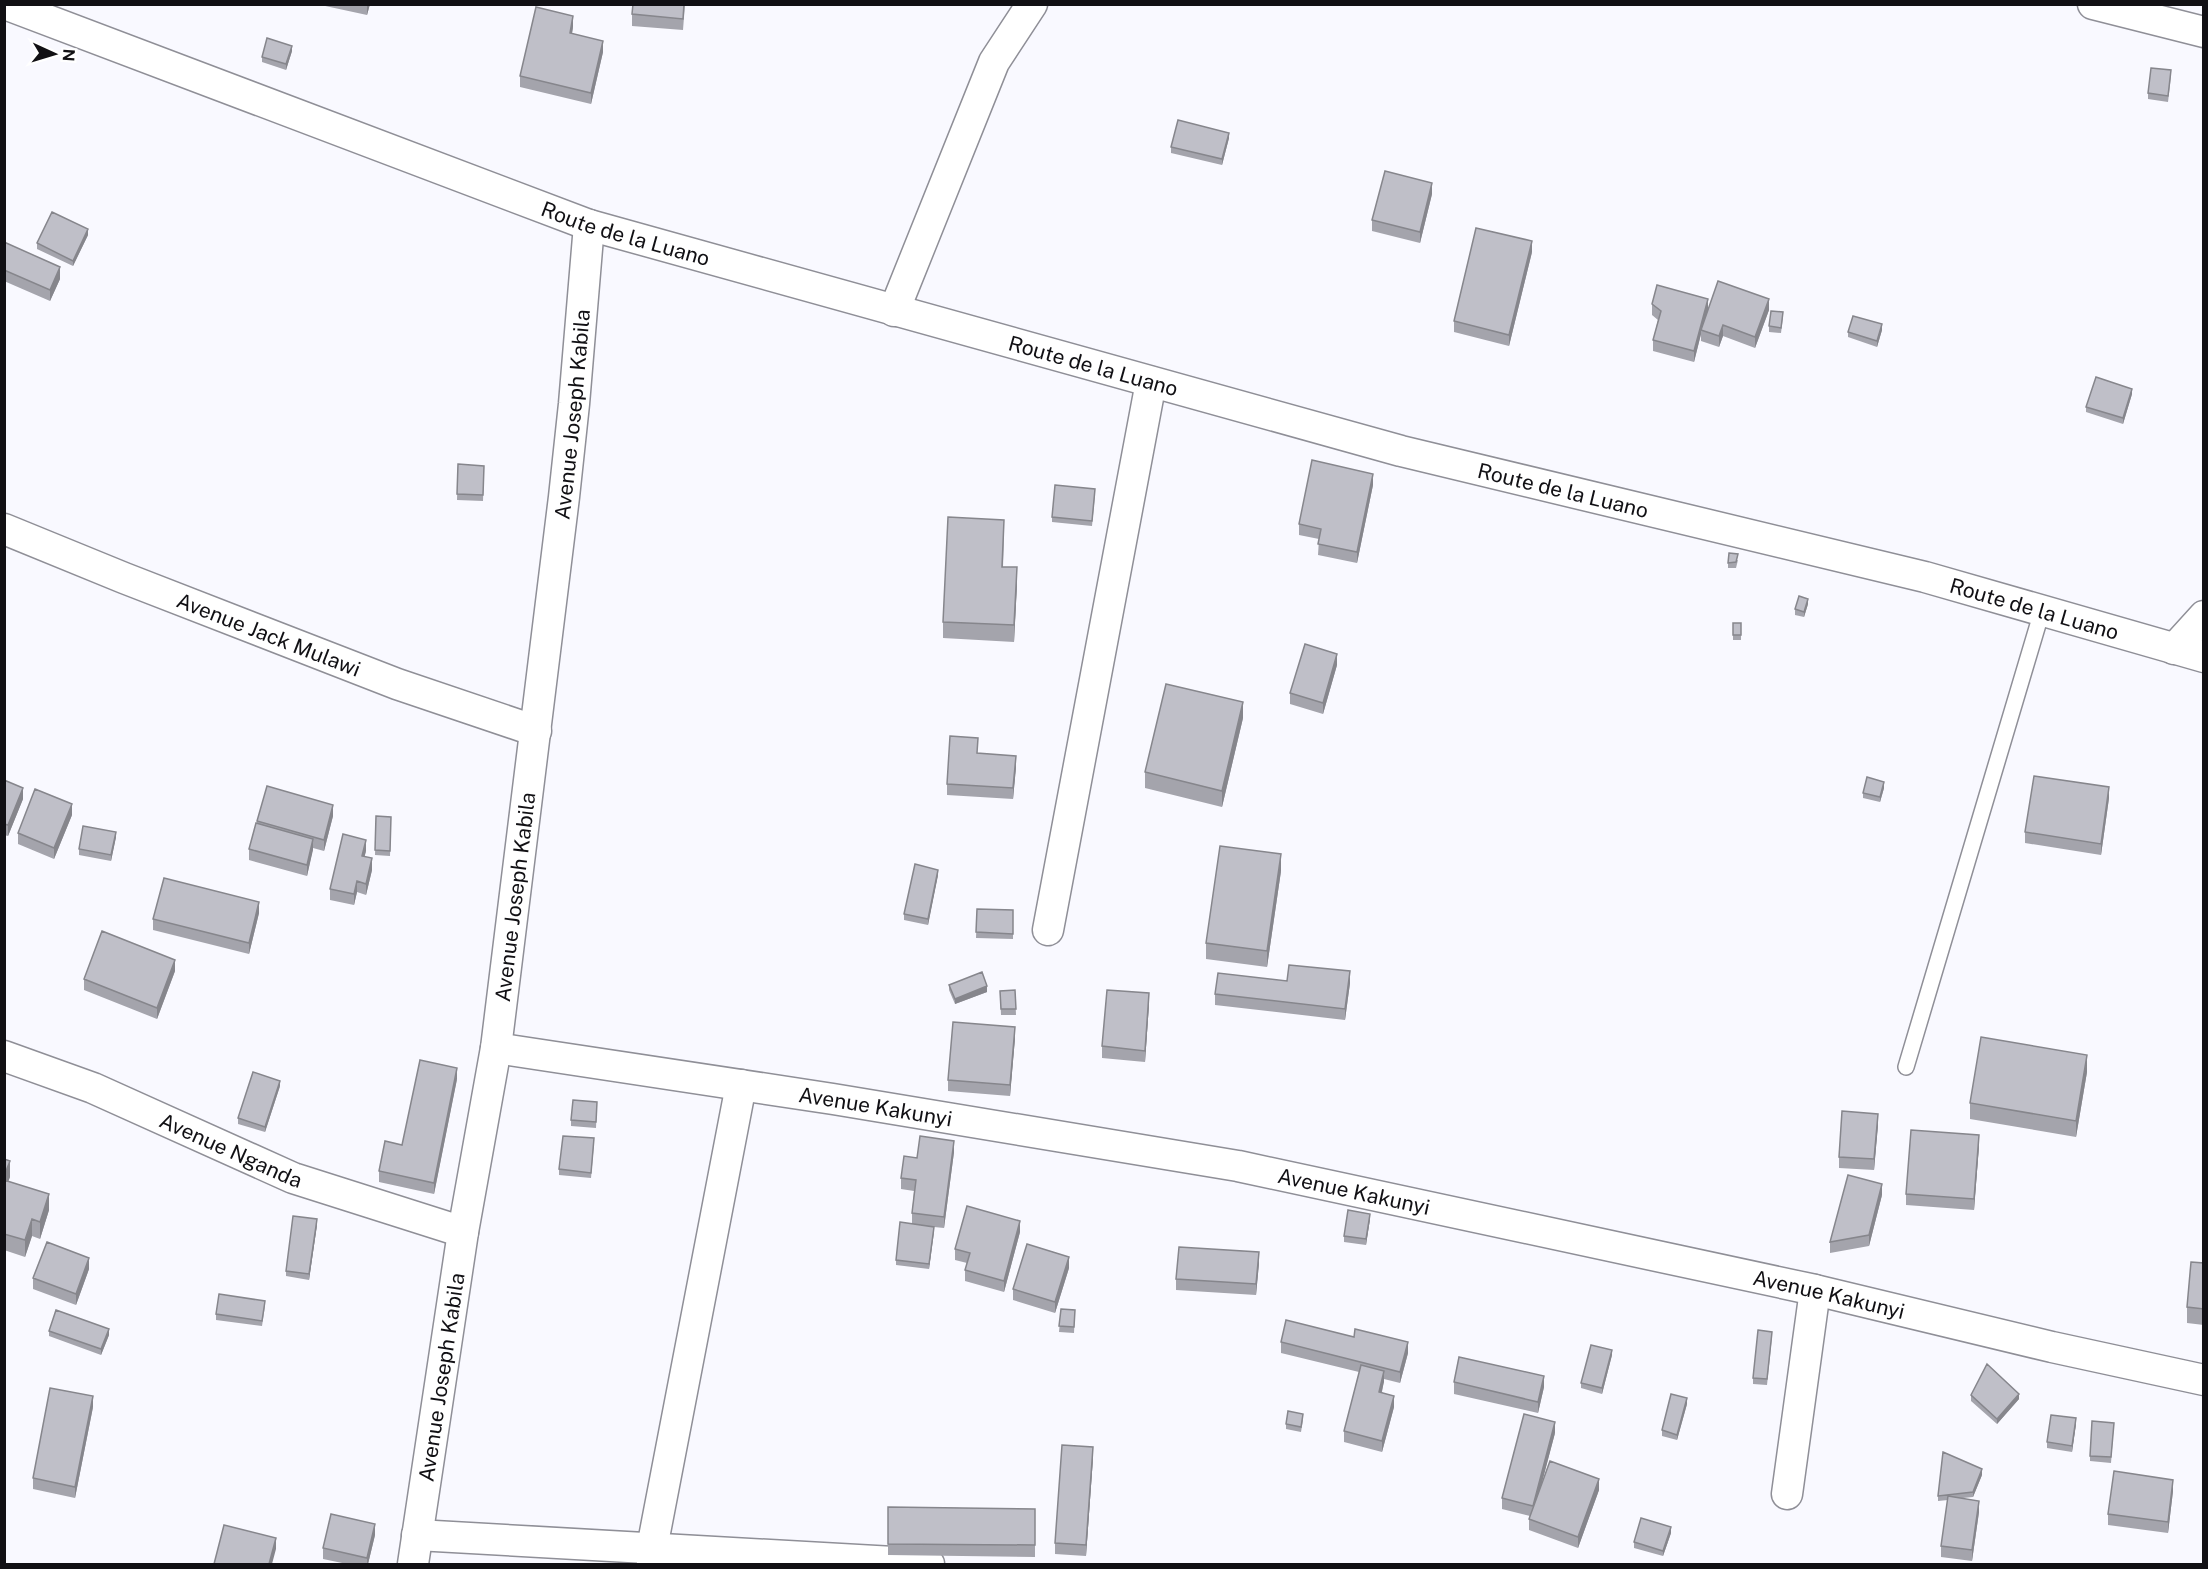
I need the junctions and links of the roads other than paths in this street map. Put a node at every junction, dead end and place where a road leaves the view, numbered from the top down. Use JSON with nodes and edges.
{"nodes":[{"id":1,"x":5,"y":4,"type":"edge"},
{"id":2,"x":1032,"y":4,"type":"edge"},
{"id":3,"x":2093,"y":4,"type":"edge"},
{"id":4,"x":2204,"y":32,"type":"edge"},
{"id":5,"x":589,"y":225,"type":"junction"},
{"id":6,"x":894,"y":311,"type":"junction"},
{"id":7,"x":1150,"y":382,"type":"junction"},
{"id":8,"x":4,"y":529,"type":"edge"},
{"id":9,"x":2042,"y":611,"type":"junction"},
{"id":10,"x":2204,"y":616,"type":"edge"},
{"id":11,"x":2174,"y":649,"type":"junction"},
{"id":12,"x":2204,"y":657,"type":"edge"},
{"id":13,"x":536,"y":731,"type":"junction"},
{"id":14,"x":1048,"y":930,"type":"dead end"},
{"id":15,"x":496,"y":1048,"type":"junction"},
{"id":16,"x":4,"y":1056,"type":"edge"},
{"id":17,"x":1906,"y":1067,"type":"dead end"},
{"id":18,"x":741,"y":1085,"type":"junction"},
{"id":19,"x":463,"y":1232,"type":"junction"},
{"id":20,"x":1815,"y":1290,"type":"junction"},
{"id":21,"x":2204,"y":1380,"type":"edge"},
{"id":22,"x":1787,"y":1494,"type":"dead end"},
{"id":23,"x":417,"y":1535,"type":"junction"},
{"id":24,"x":652,"y":1556,"type":"edge"},
{"id":25,"x":413,"y":1564,"type":"edge"},
{"id":26,"x":929,"y":1564,"type":"edge"}],
"edges":[{"from":1,"to":5,"type":"street","name":"Route de la Luano"},
{"from":2,"to":6,"type":"street"},
{"from":3,"to":4,"type":"street"},
{"from":5,"to":6,"type":"street","name":"Route de la Luano"},
{"from":5,"to":13,"type":"street","name":"Avenue Joseph Kabila"},
{"from":6,"to":7,"type":"street","name":"Route de la Luano"},
{"from":7,"to":9,"type":"street","name":"Route de la Luano"},
{"from":7,"to":14,"type":"street"},
{"from":8,"to":13,"type":"street","name":"Avenue Jack Mulawi"},
{"from":9,"to":11,"type":"street","name":"Route de la Luano"},
{"from":9,"to":17,"type":"lane"},
{"from":10,"to":11,"type":"street"},
{"from":11,"to":12,"type":"street","name":"Route de la Luano"},
{"from":13,"to":15,"type":"street","name":"Avenue Joseph Kabila"},
{"from":15,"to":18,"type":"street","name":"Avenue Kakunyi"},
{"from":15,"to":19,"type":"street","name":"Avenue Joseph Kabila"},
{"from":16,"to":19,"type":"street","name":"Avenue Nganda"},
{"from":18,"to":20,"type":"street","name":"Avenue Kakunyi"},
{"from":18,"to":24,"type":"street"},
{"from":19,"to":23,"type":"street","name":"Avenue Joseph Kabila"},
{"from":20,"to":21,"type":"street","name":"Avenue Kakunyi"},
{"from":20,"to":22,"type":"street"},
{"from":23,"to":24,"type":"street"},
{"from":23,"to":25,"type":"street","name":"Avenue Joseph Kabila"},
{"from":24,"to":26,"type":"street"}]}
